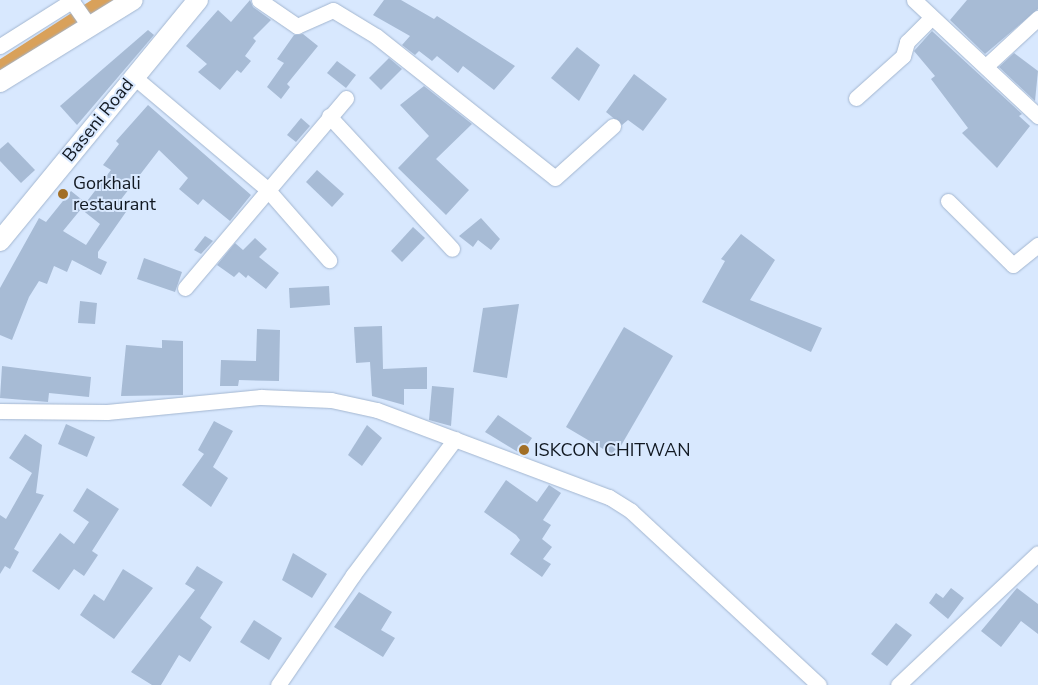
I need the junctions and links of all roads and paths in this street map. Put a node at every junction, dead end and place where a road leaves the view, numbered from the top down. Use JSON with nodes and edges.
{"nodes":[{"id":1,"x":133,"y":0,"type":"edge"},
{"id":2,"x":198,"y":0,"type":"edge"},
{"id":3,"x":259,"y":0,"type":"edge"},
{"id":4,"x":914,"y":0,"type":"edge"},
{"id":5,"x":73,"y":2,"type":"edge"},
{"id":6,"x":932,"y":17,"type":"junction"},
{"id":7,"x":1038,"y":18,"type":"edge"},
{"id":8,"x":90,"y":26,"type":"junction"},
{"id":9,"x":0,"y":46,"type":"edge"},
{"id":10,"x":986,"y":66,"type":"junction"},
{"id":11,"x":133,"y":76,"type":"junction"},
{"id":12,"x":0,"y":82,"type":"edge"},
{"id":13,"x":346,"y":98,"type":"dead end"},
{"id":14,"x":856,"y":98,"type":"dead end"},
{"id":15,"x":329,"y":116,"type":"junction"},
{"id":16,"x":1038,"y":116,"type":"edge"},
{"id":17,"x":613,"y":126,"type":"dead end"},
{"id":18,"x":266,"y":188,"type":"junction"},
{"id":19,"x":948,"y":201,"type":"dead end"},
{"id":20,"x":0,"y":241,"type":"edge"},
{"id":21,"x":1038,"y":245,"type":"edge"},
{"id":22,"x":452,"y":249,"type":"dead end"},
{"id":23,"x":329,"y":260,"type":"dead end"},
{"id":24,"x":185,"y":288,"type":"dead end"},
{"id":25,"x":0,"y":411,"type":"edge"},
{"id":26,"x":455,"y":439,"type":"junction"},
{"id":27,"x":1038,"y":553,"type":"edge"},
{"id":28,"x":278,"y":685,"type":"edge"},
{"id":29,"x":819,"y":685,"type":"edge"},
{"id":30,"x":898,"y":685,"type":"edge"}],
"edges":[{"from":1,"to":8,"type":"street"},
{"from":2,"to":11,"type":"street","name":"Baseni Road"},
{"from":3,"to":17,"type":"street"},
{"from":4,"to":6,"type":"street"},
{"from":5,"to":8,"type":"street"},
{"from":5,"to":9,"type":"street"},
{"from":6,"to":10,"type":"street"},
{"from":6,"to":14,"type":"street"},
{"from":7,"to":10,"type":"street"},
{"from":8,"to":12,"type":"street"},
{"from":10,"to":16,"type":"street"},
{"from":11,"to":18,"type":"street"},
{"from":11,"to":20,"type":"street","name":"Baseni Road"},
{"from":13,"to":15,"type":"street"},
{"from":15,"to":18,"type":"street"},
{"from":15,"to":22,"type":"street"},
{"from":18,"to":23,"type":"street"},
{"from":18,"to":24,"type":"street"},
{"from":19,"to":21,"type":"street"},
{"from":25,"to":26,"type":"street"},
{"from":26,"to":28,"type":"street"},
{"from":26,"to":29,"type":"street"},
{"from":27,"to":30,"type":"street"}]}
